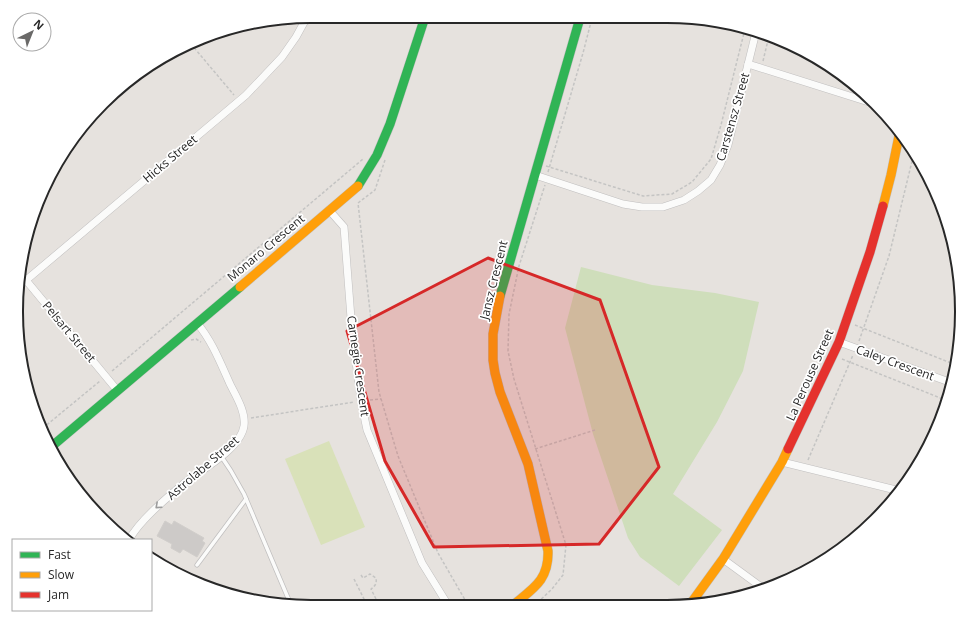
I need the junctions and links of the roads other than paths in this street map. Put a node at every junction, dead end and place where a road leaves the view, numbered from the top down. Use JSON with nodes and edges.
{"nodes":[{"id":1,"x":303,"y":23,"type":"edge"},
{"id":2,"x":423,"y":23,"type":"edge"},
{"id":3,"x":579,"y":23,"type":"edge"},
{"id":4,"x":755,"y":37,"type":"edge"},
{"id":5,"x":748,"y":64,"type":"junction"},
{"id":6,"x":863,"y":100,"type":"edge"},
{"id":7,"x":896,"y":137,"type":"edge"},
{"id":8,"x":535,"y":175,"type":"junction"},
{"id":9,"x":329,"y":210,"type":"junction"},
{"id":10,"x":26,"y":281,"type":"joint"},
{"id":11,"x":197,"y":323,"type":"junction"},
{"id":12,"x":839,"y":342,"type":"junction"},
{"id":13,"x":946,"y":382,"type":"edge"},
{"id":14,"x":117,"y":390,"type":"junction"},
{"id":15,"x":55,"y":443,"type":"edge"},
{"id":16,"x":221,"y":456,"type":"junction"},
{"id":17,"x":782,"y":462,"type":"junction"},
{"id":18,"x":893,"y":489,"type":"edge"},
{"id":19,"x":246,"y":499,"type":"junction"},
{"id":20,"x":131,"y":536,"type":"edge"},
{"id":21,"x":723,"y":559,"type":"junction"},
{"id":22,"x":197,"y":565,"type":"dead end"},
{"id":23,"x":759,"y":585,"type":"edge"},
{"id":24,"x":287,"y":599,"type":"edge"},
{"id":25,"x":694,"y":599,"type":"edge"},
{"id":26,"x":445,"y":600,"type":"edge"},
{"id":27,"x":519,"y":600,"type":"edge"}],
"edges":[{"from":1,"to":10,"type":"street","name":"Hicks Street"},
{"from":2,"to":9,"type":"street","name":"Monaro Crescent"},
{"from":3,"to":8,"type":"street","name":"Jansz Crescent"},
{"from":4,"to":5,"type":"street","name":"Carstensz Street"},
{"from":5,"to":6,"type":"street"},
{"from":5,"to":8,"type":"street","name":"Carstensz Street"},
{"from":7,"to":12,"type":"street","name":"La Perouse Street"},
{"from":8,"to":27,"type":"street","name":"Jansz Crescent"},
{"from":9,"to":11,"type":"street","name":"Monaro Crescent"},
{"from":9,"to":26,"type":"street","name":"Carnegie Crescent"},
{"from":10,"to":14,"type":"street","name":"Pelsart Street"},
{"from":11,"to":14,"type":"street","name":"Monaro Crescent"},
{"from":11,"to":16,"type":"street","name":"Astrolabe Street"},
{"from":12,"to":13,"type":"street","name":"Caley Crescent"},
{"from":12,"to":17,"type":"street","name":"La Perouse Street"},
{"from":14,"to":15,"type":"street","name":"Monaro Crescent"},
{"from":16,"to":19,"type":"lane"},
{"from":16,"to":20,"type":"street","name":"Astrolabe Street","one_way":true},
{"from":17,"to":18,"type":"street"},
{"from":17,"to":21,"type":"street","name":"La Perouse Street"},
{"from":19,"to":22,"type":"lane"},
{"from":19,"to":24,"type":"lane"},
{"from":21,"to":23,"type":"street"},
{"from":21,"to":25,"type":"street","name":"La Perouse Street"}]}
